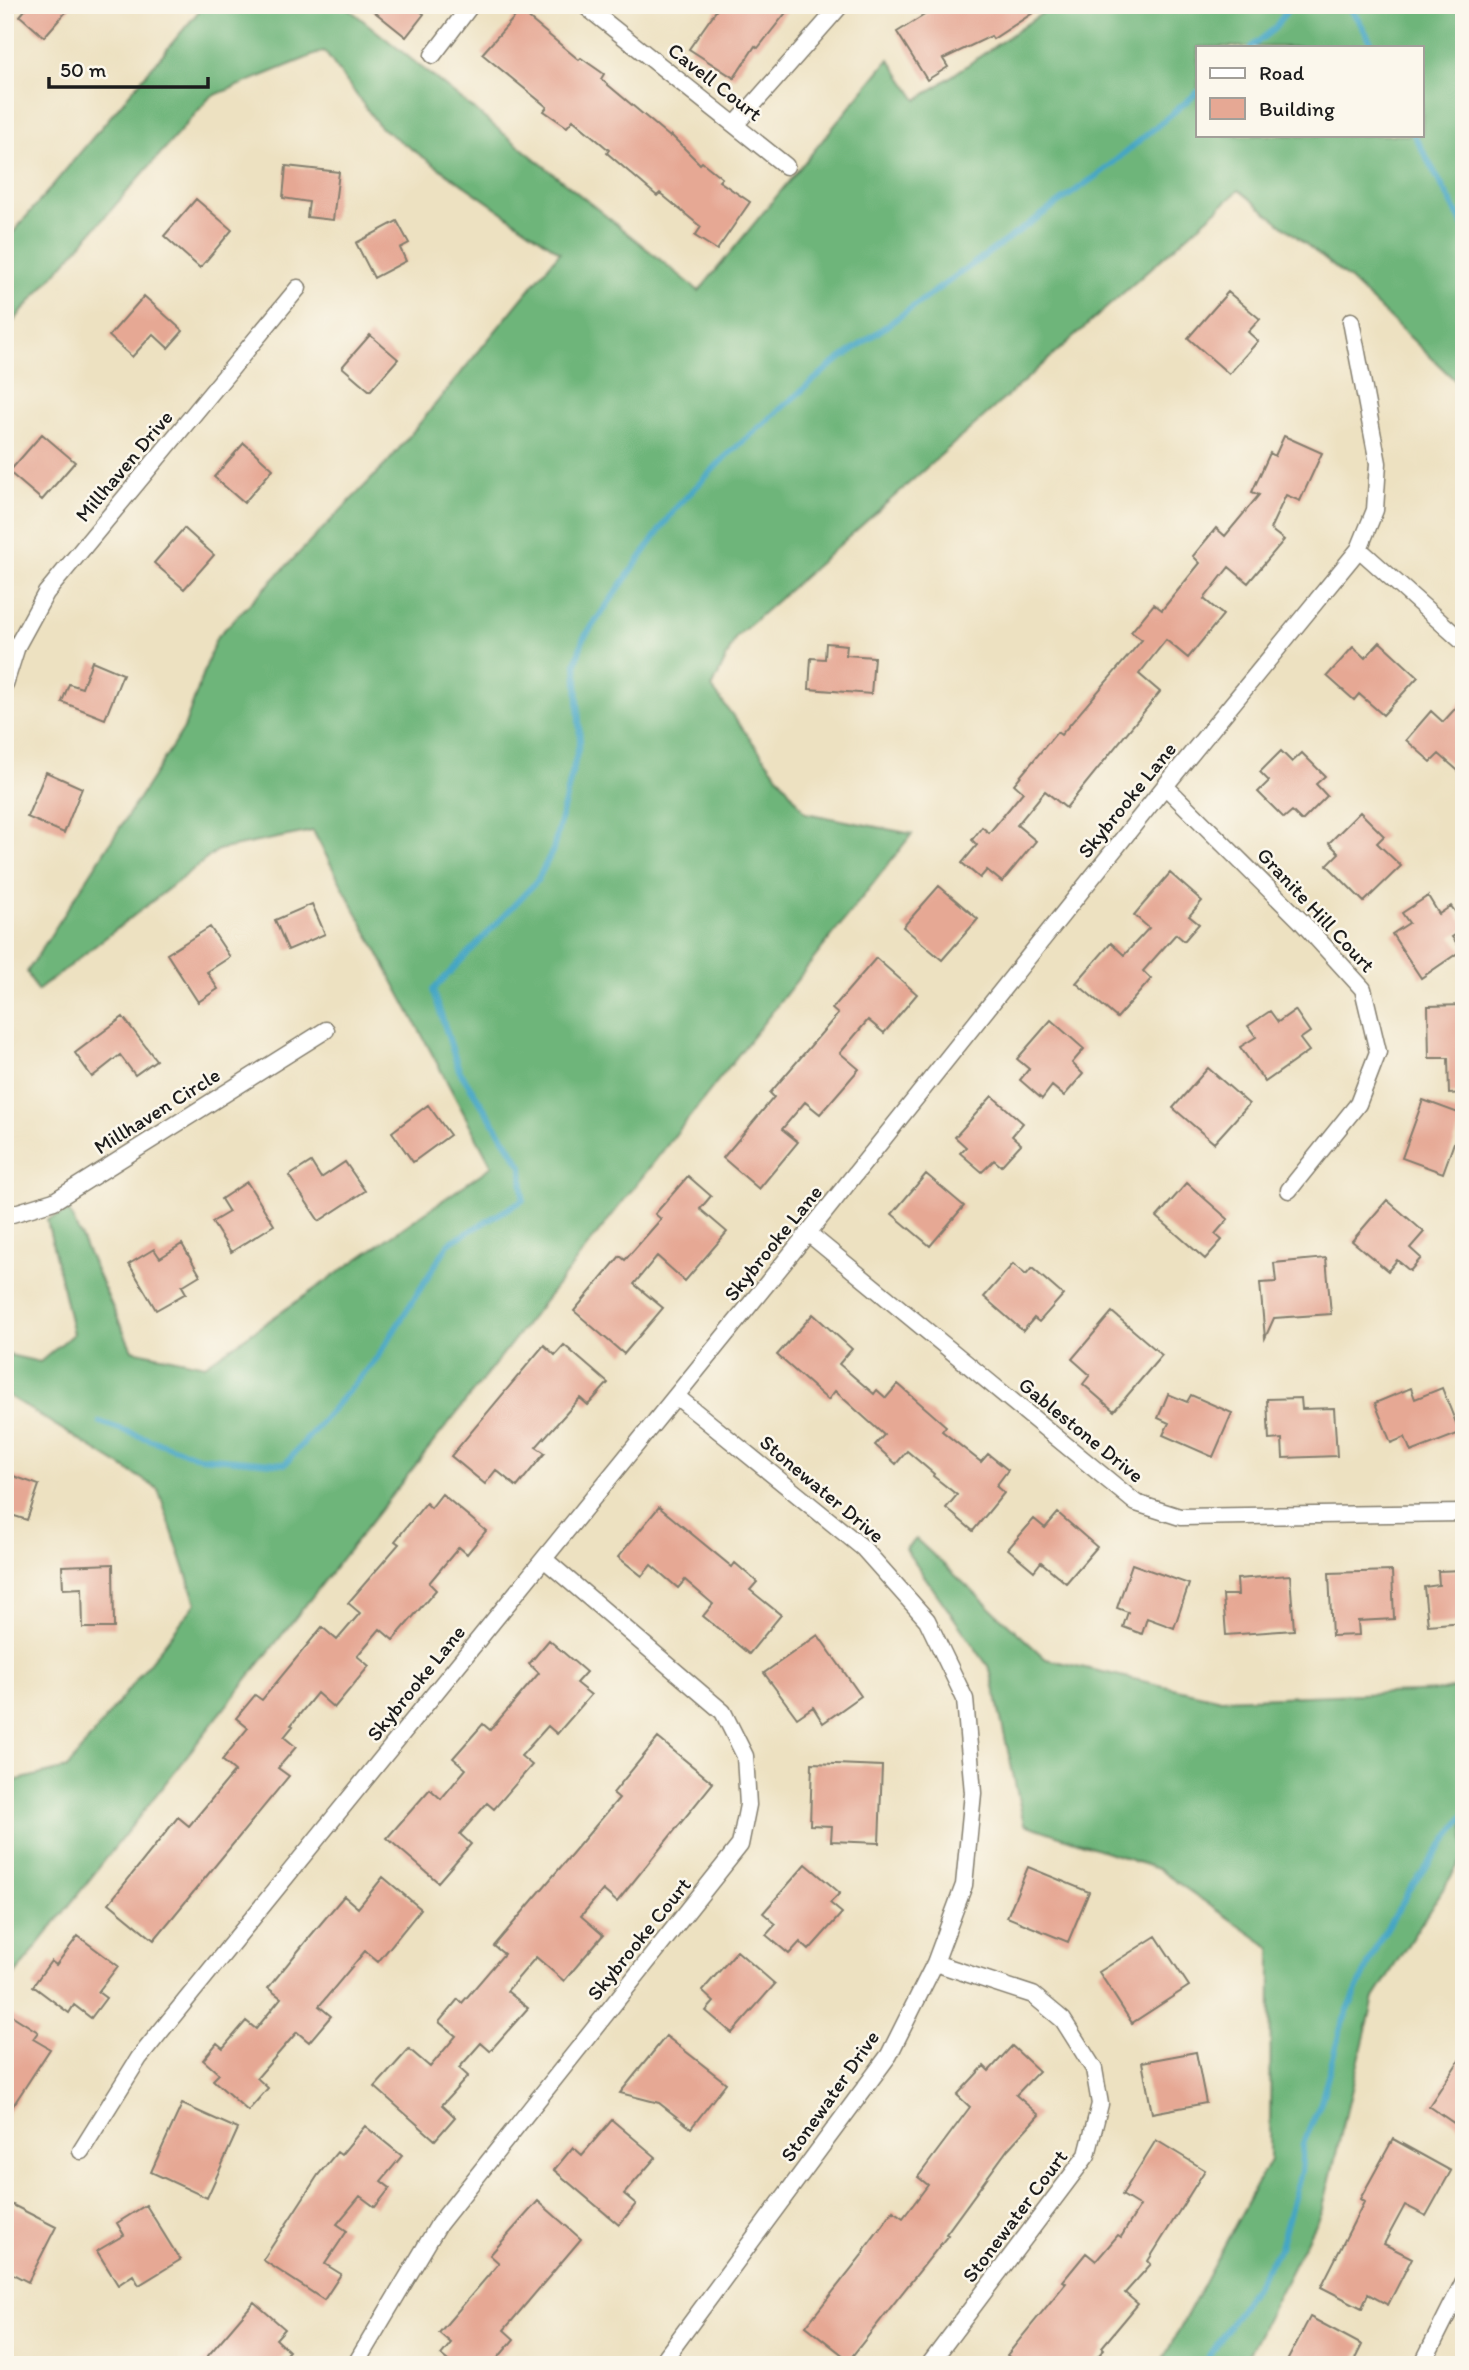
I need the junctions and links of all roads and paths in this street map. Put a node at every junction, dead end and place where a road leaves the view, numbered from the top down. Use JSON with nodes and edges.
{"nodes":[{"id":1,"x":471,"y":5,"type":"edge"},
{"id":2,"x":584,"y":5,"type":"edge"},
{"id":3,"x":841,"y":5,"type":"edge"},
{"id":4,"x":433,"y":55,"type":"dead end"},
{"id":5,"x":735,"y":125,"type":"junction"},
{"id":6,"x":786,"y":166,"type":"dead end"},
{"id":7,"x":298,"y":288,"type":"dead end"},
{"id":8,"x":1350,"y":321,"type":"dead end"},
{"id":9,"x":1359,"y":550,"type":"junction"},
{"id":10,"x":1464,"y":643,"type":"edge"},
{"id":11,"x":5,"y":684,"type":"edge"},
{"id":12,"x":1165,"y":786,"type":"junction"},
{"id":13,"x":326,"y":1030,"type":"dead end"},
{"id":14,"x":1290,"y":1190,"type":"dead end"},
{"id":15,"x":5,"y":1214,"type":"edge"},
{"id":16,"x":808,"y":1233,"type":"junction"},
{"id":17,"x":676,"y":1396,"type":"junction"},
{"id":18,"x":1464,"y":1513,"type":"edge"},
{"id":19,"x":544,"y":1559,"type":"junction"},
{"id":20,"x":935,"y":1963,"type":"junction"},
{"id":21,"x":81,"y":2151,"type":"dead end"},
{"id":22,"x":1464,"y":2281,"type":"edge"},
{"id":23,"x":355,"y":2365,"type":"edge"},
{"id":24,"x":660,"y":2365,"type":"edge"},
{"id":25,"x":929,"y":2365,"type":"edge"},
{"id":26,"x":1422,"y":2365,"type":"edge"}],
"edges":[{"from":1,"to":4,"type":"street"},
{"from":2,"to":5,"type":"street","name":"Cavell Court"},
{"from":3,"to":5,"type":"street"},
{"from":5,"to":6,"type":"street","name":"Cavell Court"},
{"from":7,"to":11,"type":"street","name":"Millhaven Drive"},
{"from":8,"to":9,"type":"street","name":"Skybrooke Lane"},
{"from":9,"to":10,"type":"street"},
{"from":9,"to":12,"type":"street","name":"Skybrooke Lane"},
{"from":12,"to":14,"type":"street","name":"Granite Hill Court"},
{"from":12,"to":16,"type":"street","name":"Skybrooke Lane"},
{"from":13,"to":15,"type":"street","name":"Millhaven Circle"},
{"from":16,"to":17,"type":"street","name":"Skybrooke Lane"},
{"from":16,"to":18,"type":"street","name":"Gablestone Drive"},
{"from":17,"to":19,"type":"street","name":"Skybrooke Lane"},
{"from":17,"to":20,"type":"street","name":"Stonewater Drive"},
{"from":19,"to":21,"type":"street","name":"Skybrooke Lane"},
{"from":19,"to":23,"type":"street","name":"Skybrooke Court"},
{"from":20,"to":24,"type":"street","name":"Stonewater Drive"},
{"from":20,"to":25,"type":"street","name":"Stonewater Court"},
{"from":22,"to":26,"type":"street"}]}
